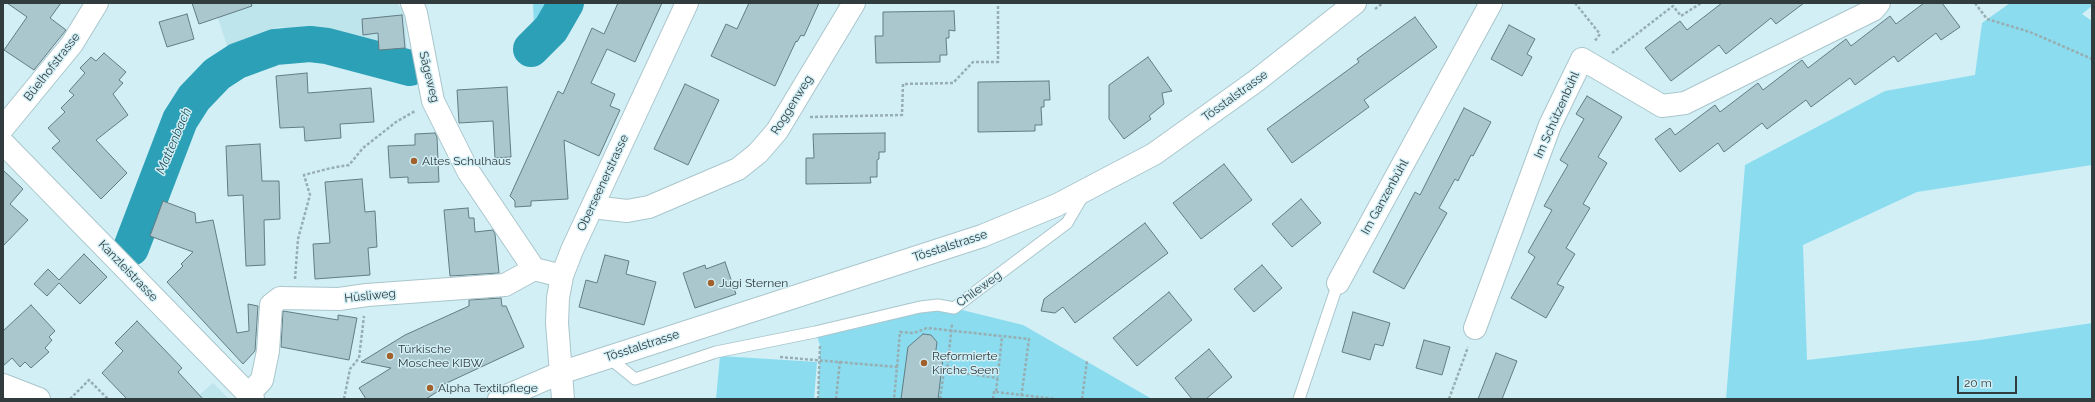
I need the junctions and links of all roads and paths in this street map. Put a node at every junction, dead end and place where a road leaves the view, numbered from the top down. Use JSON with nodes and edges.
{"nodes":[{"id":1,"x":97,"y":3,"type":"edge"},
{"id":2,"x":412,"y":3,"type":"edge"},
{"id":3,"x":687,"y":3,"type":"edge"},
{"id":4,"x":854,"y":3,"type":"edge"},
{"id":5,"x":998,"y":3,"type":"edge"},
{"id":6,"x":1355,"y":3,"type":"edge"},
{"id":7,"x":1491,"y":3,"type":"edge"},
{"id":8,"x":1575,"y":3,"type":"edge"},
{"id":9,"x":1701,"y":3,"type":"edge"},
{"id":10,"x":1879,"y":3,"type":"edge"},
{"id":11,"x":1975,"y":3,"type":"edge"},
{"id":12,"x":2092,"y":59,"type":"edge"},
{"id":13,"x":1588,"y":63,"type":"junction"},
{"id":14,"x":433,"y":101,"type":"junction"},
{"id":15,"x":786,"y":117,"type":"junction"},
{"id":16,"x":3,"y":128,"type":"edge"},
{"id":17,"x":3,"y":143,"type":"edge"},
{"id":18,"x":1086,"y":190,"type":"junction"},
{"id":19,"x":592,"y":207,"type":"junction"},
{"id":20,"x":534,"y":269,"type":"junction"},
{"id":21,"x":562,"y":276,"type":"junction"},
{"id":22,"x":1338,"y":283,"type":"joint"},
{"id":23,"x":367,"y":295,"type":"junction"},
{"id":24,"x":293,"y":299,"type":"junction"},
{"id":25,"x":954,"y":308,"type":"junction"},
{"id":26,"x":1475,"y":328,"type":"joint"},
{"id":27,"x":816,"y":332,"type":"junction"},
{"id":28,"x":951,"y":332,"type":"junction"},
{"id":29,"x":1002,"y":337,"type":"junction"},
{"id":30,"x":775,"y":356,"type":"dead end"},
{"id":31,"x":608,"y":358,"type":"junction"},
{"id":32,"x":820,"y":359,"type":"junction"},
{"id":33,"x":1087,"y":360,"type":"dead end"},
{"id":34,"x":840,"y":361,"type":"junction"},
{"id":35,"x":897,"y":367,"type":"junction"},
{"id":36,"x":947,"y":371,"type":"junction"},
{"id":37,"x":560,"y":373,"type":"junction"},
{"id":38,"x":998,"y":378,"type":"junction"},
{"id":39,"x":3,"y":385,"type":"edge"},
{"id":40,"x":996,"y":392,"type":"junction"},
{"id":41,"x":1022,"y":395,"type":"junction"},
{"id":42,"x":251,"y":397,"type":"edge"},
{"id":43,"x":36,"y":398,"type":"edge"},
{"id":44,"x":70,"y":399,"type":"edge"},
{"id":45,"x":108,"y":399,"type":"edge"},
{"id":46,"x":344,"y":399,"type":"edge"},
{"id":47,"x":499,"y":399,"type":"edge"},
{"id":48,"x":563,"y":399,"type":"edge"},
{"id":49,"x":818,"y":399,"type":"edge"},
{"id":50,"x":836,"y":399,"type":"edge"},
{"id":51,"x":894,"y":399,"type":"edge"},
{"id":52,"x":940,"y":399,"type":"edge"},
{"id":53,"x":993,"y":399,"type":"edge"},
{"id":54,"x":1021,"y":399,"type":"edge"},
{"id":55,"x":1056,"y":399,"type":"edge"},
{"id":56,"x":1082,"y":399,"type":"edge"},
{"id":57,"x":1299,"y":399,"type":"edge"},
{"id":58,"x":1449,"y":399,"type":"edge"}],
"edges":[{"from":1,"to":16,"type":"street","name":"Büelhofstrasse"},
{"from":2,"to":14,"type":"street","name":"Sägeweg"},
{"from":3,"to":19,"type":"street","name":"Oberseenerstrasse"},
{"from":4,"to":15,"type":"street","name":"Roggenweg"},
{"from":5,"to":15,"type":"path"},
{"from":6,"to":18,"type":"street","name":"Tösstalstrasse"},
{"from":7,"to":22,"type":"street","name":"Im Ganzenbühl"},
{"from":8,"to":13,"type":"path"},
{"from":9,"to":13,"type":"path"},
{"from":10,"to":13,"type":"street","name":"Im Schützenbühl"},
{"from":11,"to":12,"type":"path"},
{"from":13,"to":26,"type":"street","name":"Im Schützenbühl"},
{"from":14,"to":20,"type":"street","name":"Sägeweg"},
{"from":14,"to":24,"type":"path"},
{"from":15,"to":19,"type":"street","name":"Roggenweg"},
{"from":17,"to":42,"type":"street","name":"Kanzleistrasse"},
{"from":18,"to":25,"type":"lane","name":"Chileweg"},
{"from":18,"to":31,"type":"street","name":"Tösstalstrasse"},
{"from":19,"to":21,"type":"street","name":"Oberseenerstrasse"},
{"from":20,"to":21,"type":"street"},
{"from":20,"to":23,"type":"street","name":"Hüsliweg"},
{"from":21,"to":37,"type":"street","name":"Oberseenerstrasse"},
{"from":22,"to":57,"type":"lane","name":"Im Ganzenbühl"},
{"from":23,"to":24,"type":"street","name":"Hüsliweg"},
{"from":23,"to":46,"type":"path"},
{"from":24,"to":42,"type":"street","name":"Hüsliweg"},
{"from":25,"to":27,"type":"lane","name":"Chileweg"},
{"from":25,"to":28,"type":"path"},
{"from":26,"to":58,"type":"path"},
{"from":27,"to":31,"type":"lane","name":"Chileweg"},
{"from":27,"to":32,"type":"path"},
{"from":28,"to":29,"type":"path"},
{"from":28,"to":35,"type":"path"},
{"from":28,"to":36,"type":"path"},
{"from":29,"to":38,"type":"path"},
{"from":29,"to":41,"type":"path"},
{"from":30,"to":32,"type":"path"},
{"from":31,"to":37,"type":"street","name":"Tösstalstrasse"},
{"from":32,"to":34,"type":"path"},
{"from":32,"to":49,"type":"path"},
{"from":33,"to":56,"type":"path"},
{"from":34,"to":35,"type":"path"},
{"from":34,"to":50,"type":"path"},
{"from":35,"to":51,"type":"path"},
{"from":36,"to":38,"type":"path"},
{"from":36,"to":52,"type":"path"},
{"from":37,"to":47,"type":"street","name":"Tösstalstrasse"},
{"from":37,"to":48,"type":"street","name":"Oberseenerstrasse"},
{"from":38,"to":40,"type":"path"},
{"from":39,"to":43,"type":"street"},
{"from":40,"to":41,"type":"path"},
{"from":40,"to":53,"type":"path"},
{"from":41,"to":54,"type":"path"},
{"from":41,"to":55,"type":"path"},
{"from":44,"to":45,"type":"path"}]}
